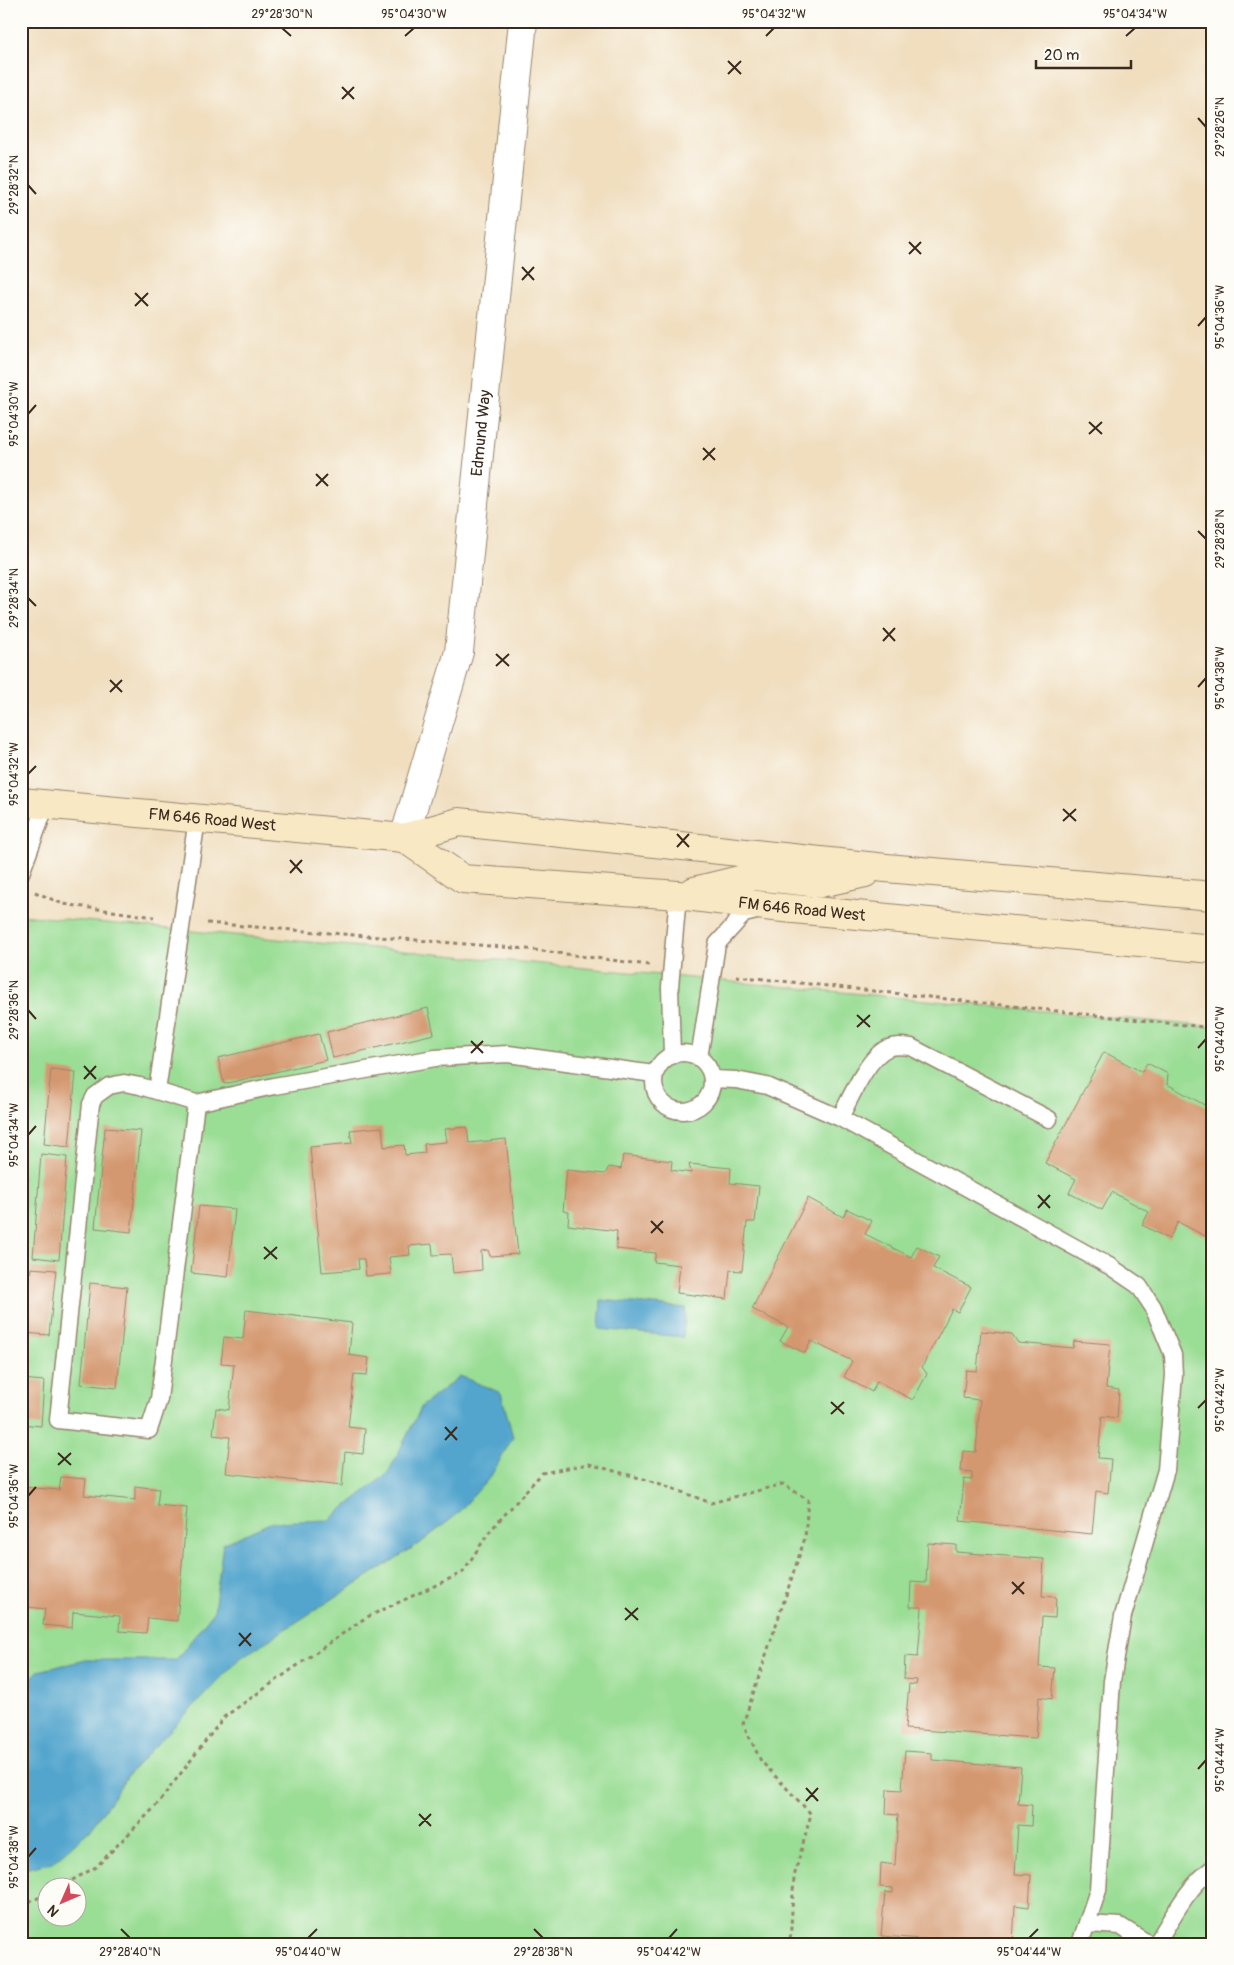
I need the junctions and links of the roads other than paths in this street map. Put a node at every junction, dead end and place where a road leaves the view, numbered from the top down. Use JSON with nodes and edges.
{"nodes":[{"id":1,"x":523,"y":21,"type":"edge"},
{"id":2,"x":34,"y":804,"type":"edge"},
{"id":3,"x":197,"y":819,"type":"junction"},
{"id":4,"x":404,"y":838,"type":"junction"},
{"id":5,"x":886,"y":868,"type":"junction"},
{"id":6,"x":21,"y":873,"type":"edge"},
{"id":7,"x":678,"y":895,"type":"junction"},
{"id":8,"x":1213,"y":896,"type":"edge"},
{"id":9,"x":773,"y":907,"type":"junction"},
{"id":10,"x":1213,"y":949,"type":"edge"},
{"id":11,"x":672,"y":1054,"type":"junction"},
{"id":12,"x":699,"y":1058,"type":"junction"},
{"id":13,"x":654,"y":1074,"type":"junction"},
{"id":14,"x":713,"y":1079,"type":"junction"},
{"id":15,"x":157,"y":1091,"type":"junction"},
{"id":16,"x":196,"y":1103,"type":"junction"},
{"id":17,"x":840,"y":1118,"type":"junction"},
{"id":18,"x":1049,"y":1119,"type":"dead end"},
{"id":19,"x":1213,"y":1868,"type":"edge"},
{"id":20,"x":1087,"y":1924,"type":"junction"},
{"id":21,"x":1080,"y":1944,"type":"edge"},
{"id":22,"x":1149,"y":1944,"type":"edge"},
{"id":23,"x":1156,"y":1944,"type":"edge"}],
"edges":[{"from":1,"to":4,"type":"street","name":"Edmund Way"},
{"from":2,"to":3,"type":"main road","name":"FM 646 Road West"},
{"from":2,"to":6,"type":"lane"},
{"from":3,"to":4,"type":"main road","name":"FM 646 Road West"},
{"from":3,"to":15,"type":"lane"},
{"from":4,"to":5,"type":"main road","name":"FM 646 Road West"},
{"from":4,"to":7,"type":"main road","name":"FM 646 Road West"},
{"from":5,"to":7,"type":"main road"},
{"from":5,"to":8,"type":"main road","name":"FM 646 Road West"},
{"from":7,"to":9,"type":"main road","name":"FM 646 Road West"},
{"from":7,"to":11,"type":"lane"},
{"from":9,"to":10,"type":"main road","name":"FM 646 Road West"},
{"from":9,"to":12,"type":"lane"},
{"from":11,"to":12,"type":"lane"},
{"from":11,"to":13,"type":"lane"},
{"from":12,"to":14,"type":"lane"},
{"from":13,"to":14,"type":"lane"},
{"from":13,"to":16,"type":"lane"},
{"from":14,"to":17,"type":"lane"},
{"from":15,"to":16,"type":"lane"},
{"from":15,"to":16,"type":"lane"},
{"from":17,"to":18,"type":"lane"},
{"from":17,"to":20,"type":"lane"},
{"from":19,"to":23,"type":"lane"},
{"from":20,"to":21,"type":"lane"},
{"from":20,"to":22,"type":"lane"}]}
